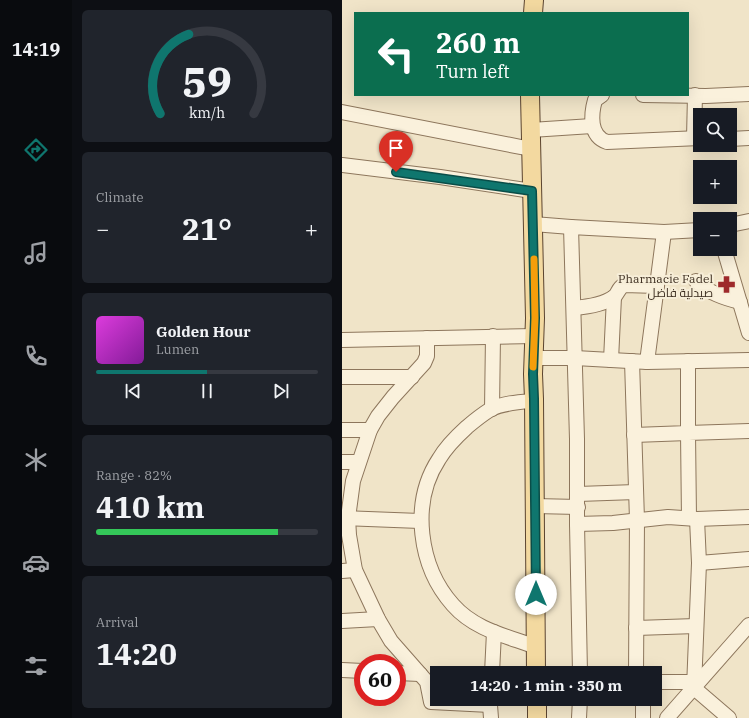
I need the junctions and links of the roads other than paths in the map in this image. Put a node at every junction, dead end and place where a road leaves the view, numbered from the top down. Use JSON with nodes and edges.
{"nodes":[{"id":1,"x":534,"y":0,"type":"edge"},
{"id":2,"x":533,"y":12,"type":"edge"},
{"id":3,"x":749,"y":94,"type":"edge"},
{"id":4,"x":530,"y":96,"type":"edge"},
{"id":5,"x":601,"y":96,"type":"edge"},
{"id":6,"x":689,"y":96,"type":"edge"},
{"id":7,"x":695,"y":96,"type":"junction"},
{"id":8,"x":696,"y":108,"type":"edge"},
{"id":9,"x":342,"y":112,"type":"edge"},
{"id":10,"x":592,"y":126,"type":"junction"},
{"id":11,"x":531,"y":130,"type":"junction"},
{"id":12,"x":693,"y":138,"type":"edge"},
{"id":13,"x":749,"y":138,"type":"edge"},
{"id":14,"x":737,"y":139,"type":"edge"},
{"id":15,"x":531,"y":149,"type":"junction"},
{"id":16,"x":342,"y":165,"type":"edge"},
{"id":17,"x":532,"y":191,"type":"junction"},
{"id":18,"x":749,"y":221,"type":"edge"},
{"id":19,"x":533,"y":224,"type":"junction"},
{"id":20,"x":737,"y":224,"type":"edge"},
{"id":21,"x":572,"y":227,"type":"junction"},
{"id":22,"x":693,"y":230,"type":"edge"},
{"id":23,"x":664,"y":232,"type":"junction"},
{"id":24,"x":726,"y":256,"type":"edge"},
{"id":25,"x":696,"y":281,"type":"dead end"},
{"id":26,"x":657,"y":286,"type":"junction"},
{"id":27,"x":614,"y":297,"type":"junction"},
{"id":28,"x":740,"y":302,"type":"junction"},
{"id":29,"x":574,"y":308,"type":"junction"},
{"id":30,"x":749,"y":333,"type":"edge"},
{"id":31,"x":493,"y":336,"type":"junction"},
{"id":32,"x":534,"y":336,"type":"junction"},
{"id":33,"x":427,"y":338,"type":"junction"},
{"id":34,"x":342,"y":340,"type":"edge"},
{"id":35,"x":533,"y":358,"type":"junction"},
{"id":36,"x":575,"y":358,"type":"junction"},
{"id":37,"x":611,"y":360,"type":"junction"},
{"id":38,"x":749,"y":360,"type":"edge"},
{"id":39,"x":632,"y":361,"type":"junction"},
{"id":40,"x":688,"y":361,"type":"junction"},
{"id":41,"x":647,"y":362,"type":"junction"},
{"id":42,"x":342,"y":377,"type":"edge"},
{"id":43,"x":412,"y":377,"type":"junction"},
{"id":44,"x":534,"y":399,"type":"junction"},
{"id":45,"x":492,"y":409,"type":"junction"},
{"id":46,"x":342,"y":430,"type":"edge"},
{"id":47,"x":370,"y":430,"type":"junction"},
{"id":48,"x":749,"y":431,"type":"edge"},
{"id":49,"x":688,"y":433,"type":"junction"},
{"id":50,"x":634,"y":435,"type":"junction"},
{"id":51,"x":342,"y":462,"type":"edge"},
{"id":52,"x":358,"y":462,"type":"junction"},
{"id":53,"x":636,"y":492,"type":"junction"},
{"id":54,"x":578,"y":500,"type":"junction"},
{"id":55,"x":535,"y":506,"type":"junction"},
{"id":56,"x":749,"y":517,"type":"edge"},
{"id":57,"x":345,"y":518,"type":"edge"},
{"id":58,"x":693,"y":518,"type":"junction"},
{"id":59,"x":637,"y":520,"type":"junction"},
{"id":60,"x":420,"y":521,"type":"junction"},
{"id":61,"x":577,"y":524,"type":"junction"},
{"id":62,"x":749,"y":559,"type":"edge"},
{"id":63,"x":699,"y":563,"type":"junction"},
{"id":64,"x":349,"y":570,"type":"edge"},
{"id":65,"x":378,"y":619,"type":"junction"},
{"id":66,"x":342,"y":621,"type":"edge"},
{"id":67,"x":749,"y":625,"type":"edge"},
{"id":68,"x":696,"y":626,"type":"junction"},
{"id":69,"x":636,"y":628,"type":"junction"},
{"id":70,"x":494,"y":632,"type":"junction"},
{"id":71,"x":536,"y":647,"type":"junction"},
{"id":72,"x":492,"y":666,"type":"edge"},
{"id":73,"x":536,"y":666,"type":"edge"},
{"id":74,"x":580,"y":666,"type":"edge"},
{"id":75,"x":636,"y":666,"type":"edge"},
{"id":76,"x":342,"y":670,"type":"edge"},
{"id":77,"x":354,"y":671,"type":"edge"},
{"id":78,"x":406,"y":673,"type":"edge"},
{"id":79,"x":420,"y":674,"type":"junction"},
{"id":80,"x":662,"y":683,"type":"edge"},
{"id":81,"x":694,"y":685,"type":"junction"},
{"id":82,"x":537,"y":706,"type":"edge"},
{"id":83,"x":580,"y":706,"type":"edge"},
{"id":84,"x":643,"y":706,"type":"edge"},
{"id":85,"x":491,"y":707,"type":"edge"},
{"id":86,"x":537,"y":718,"type":"edge"},
{"id":87,"x":579,"y":718,"type":"edge"},
{"id":88,"x":643,"y":718,"type":"edge"},
{"id":89,"x":667,"y":718,"type":"edge"},
{"id":90,"x":729,"y":718,"type":"edge"}],
"edges":[{"from":1,"to":2,"type":"main road"},
{"from":3,"to":7,"type":"street"},
{"from":4,"to":11,"type":"main road"},
{"from":5,"to":10,"type":"street"},
{"from":6,"to":7,"type":"street"},
{"from":7,"to":8,"type":"street"},
{"from":9,"to":15,"type":"street"},
{"from":10,"to":11,"type":"street"},
{"from":10,"to":12,"type":"street"},
{"from":11,"to":15,"type":"main road"},
{"from":13,"to":14,"type":"street"},
{"from":15,"to":17,"type":"main road"},
{"from":16,"to":17,"type":"street"},
{"from":17,"to":19,"type":"main road"},
{"from":18,"to":20,"type":"street"},
{"from":19,"to":21,"type":"street"},
{"from":19,"to":32,"type":"main road"},
{"from":21,"to":23,"type":"street"},
{"from":21,"to":29,"type":"street"},
{"from":22,"to":23,"type":"street"},
{"from":23,"to":26,"type":"street"},
{"from":24,"to":28,"type":"street"},
{"from":25,"to":28,"type":"street"},
{"from":26,"to":27,"type":"street"},
{"from":26,"to":41,"type":"street"},
{"from":27,"to":29,"type":"street"},
{"from":27,"to":37,"type":"street"},
{"from":28,"to":30,"type":"street"},
{"from":29,"to":36,"type":"street"},
{"from":31,"to":32,"type":"street"},
{"from":31,"to":33,"type":"street"},
{"from":31,"to":45,"type":"street"},
{"from":32,"to":35,"type":"main road"},
{"from":33,"to":34,"type":"street"},
{"from":33,"to":43,"type":"street"},
{"from":35,"to":36,"type":"street"},
{"from":35,"to":44,"type":"main road"},
{"from":36,"to":37,"type":"street"},
{"from":36,"to":54,"type":"street"},
{"from":37,"to":39,"type":"street"},
{"from":38,"to":40,"type":"street"},
{"from":39,"to":41,"type":"street"},
{"from":39,"to":50,"type":"street"},
{"from":40,"to":41,"type":"street"},
{"from":40,"to":49,"type":"street"},
{"from":42,"to":43,"type":"street"},
{"from":43,"to":47,"type":"street"},
{"from":44,"to":45,"type":"street"},
{"from":44,"to":55,"type":"main road"},
{"from":45,"to":60,"type":"street"},
{"from":46,"to":47,"type":"street"},
{"from":47,"to":52,"type":"street"},
{"from":48,"to":49,"type":"street"},
{"from":49,"to":50,"type":"street"},
{"from":49,"to":58,"type":"street"},
{"from":50,"to":53,"type":"street"},
{"from":51,"to":52,"type":"street"},
{"from":52,"to":57,"type":"street"},
{"from":53,"to":54,"type":"street"},
{"from":53,"to":59,"type":"street"},
{"from":54,"to":55,"type":"street"},
{"from":54,"to":61,"type":"street"},
{"from":55,"to":71,"type":"main road"},
{"from":56,"to":58,"type":"street"},
{"from":57,"to":60,"type":"street"},
{"from":57,"to":64,"type":"street"},
{"from":58,"to":59,"type":"street"},
{"from":58,"to":63,"type":"street"},
{"from":59,"to":61,"type":"street"},
{"from":59,"to":69,"type":"street"},
{"from":60,"to":70,"type":"street"},
{"from":61,"to":74,"type":"street"},
{"from":62,"to":63,"type":"street"},
{"from":63,"to":68,"type":"street"},
{"from":64,"to":65,"type":"street"},
{"from":65,"to":66,"type":"street"},
{"from":65,"to":79,"type":"street"},
{"from":67,"to":81,"type":"street"},
{"from":68,"to":69,"type":"street"},
{"from":68,"to":81,"type":"street"},
{"from":69,"to":75,"type":"street"},
{"from":70,"to":71,"type":"street"},
{"from":70,"to":72,"type":"street"},
{"from":71,"to":73,"type":"main road"},
{"from":76,"to":77,"type":"street"},
{"from":78,"to":79,"type":"street"},
{"from":79,"to":85,"type":"street"},
{"from":80,"to":81,"type":"street"},
{"from":81,"to":89,"type":"street"},
{"from":81,"to":90,"type":"street"},
{"from":82,"to":86,"type":"main road"},
{"from":83,"to":87,"type":"street"},
{"from":84,"to":88,"type":"street"}]}
